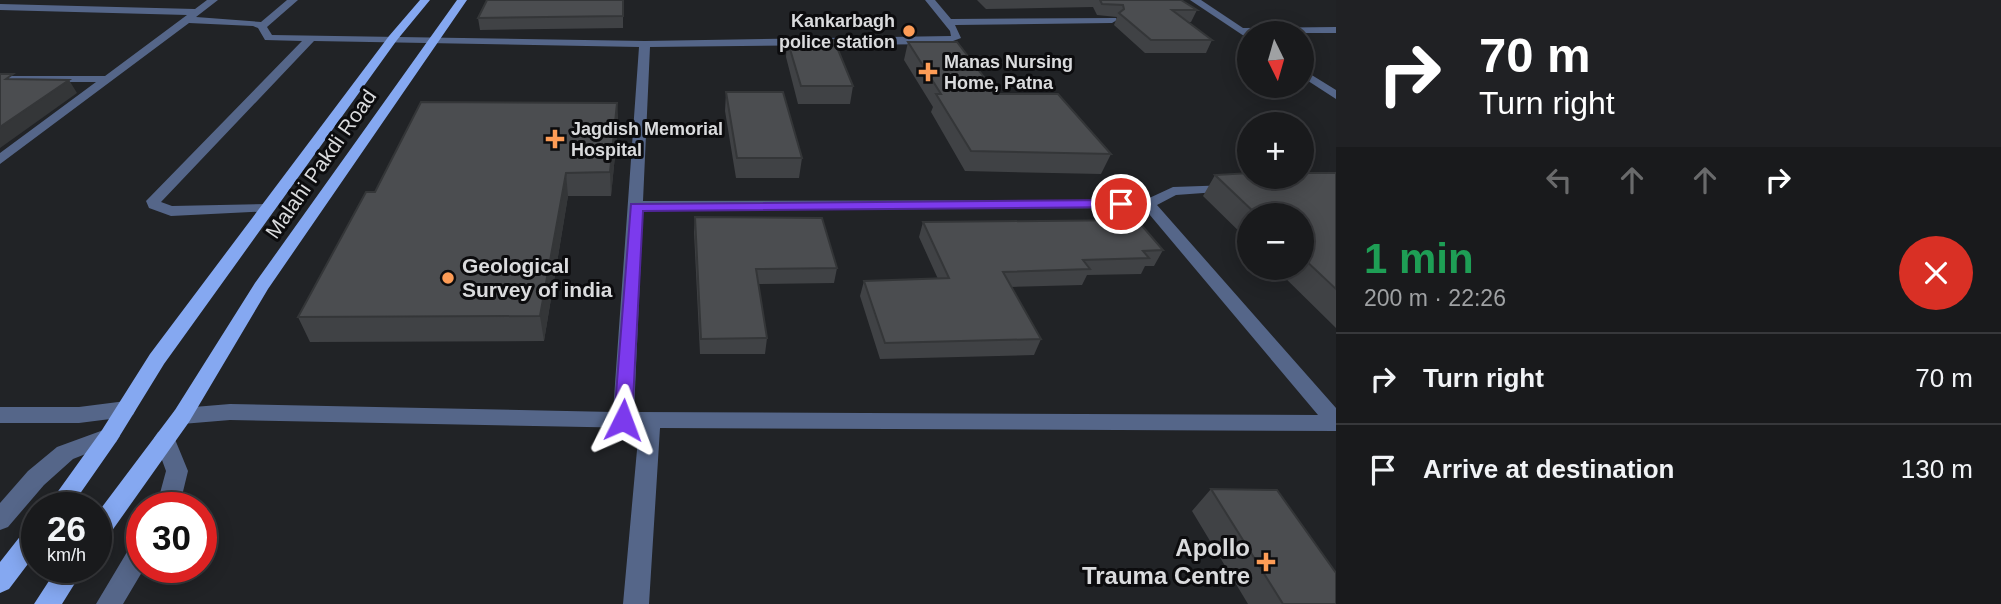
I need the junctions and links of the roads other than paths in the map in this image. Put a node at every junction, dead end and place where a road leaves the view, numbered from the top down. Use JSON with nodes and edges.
{"nodes":[{"id":1,"x":213,"y":0,"type":"edge"},
{"id":2,"x":293,"y":0,"type":"edge"},
{"id":3,"x":425,"y":0,"type":"edge"},
{"id":4,"x":462,"y":0,"type":"edge"},
{"id":5,"x":930,"y":0,"type":"edge"},
{"id":6,"x":1195,"y":0,"type":"edge"},
{"id":7,"x":0,"y":7,"type":"edge"},
{"id":8,"x":197,"y":12,"type":"junction"},
{"id":9,"x":186,"y":20,"type":"junction"},
{"id":10,"x":1112,"y":20,"type":"edge"},
{"id":11,"x":948,"y":22,"type":"junction"},
{"id":12,"x":262,"y":26,"type":"junction"},
{"id":13,"x":1237,"y":29,"type":"edge"},
{"id":14,"x":1336,"y":30,"type":"edge"},
{"id":15,"x":1314,"y":31,"type":"edge"},
{"id":16,"x":312,"y":38,"type":"junction"},
{"id":17,"x":393,"y":38,"type":"junction"},
{"id":18,"x":433,"y":39,"type":"junction"},
{"id":19,"x":645,"y":44,"type":"junction"},
{"id":20,"x":0,"y":79,"type":"edge"},
{"id":21,"x":107,"y":79,"type":"junction"},
{"id":22,"x":1314,"y":80,"type":"edge"},
{"id":23,"x":1336,"y":94,"type":"edge"},
{"id":24,"x":0,"y":160,"type":"edge"},
{"id":25,"x":1226,"y":188,"type":"edge"},
{"id":26,"x":1148,"y":204,"type":"junction"},
{"id":27,"x":636,"y":206,"type":"junction"},
{"id":28,"x":268,"y":208,"type":"junction"},
{"id":29,"x":126,"y":409,"type":"junction"},
{"id":30,"x":0,"y":415,"type":"edge"},
{"id":31,"x":182,"y":416,"type":"junction"},
{"id":32,"x":623,"y":420,"type":"junction"},
{"id":33,"x":650,"y":420,"type":"junction"},
{"id":34,"x":1336,"y":423,"type":"edge"},
{"id":35,"x":109,"y":436,"type":"junction"},
{"id":36,"x":165,"y":438,"type":"junction"},
{"id":37,"x":68,"y":492,"type":"edge"},
{"id":38,"x":171,"y":492,"type":"edge"},
{"id":39,"x":112,"y":512,"type":"edge"},
{"id":40,"x":0,"y":520,"type":"edge"},
{"id":41,"x":21,"y":554,"type":"edge"},
{"id":42,"x":126,"y":576,"type":"edge"},
{"id":43,"x":0,"y":581,"type":"edge"},
{"id":44,"x":62,"y":583,"type":"edge"},
{"id":45,"x":47,"y":604,"type":"edge"},
{"id":46,"x":109,"y":604,"type":"edge"},
{"id":47,"x":636,"y":604,"type":"edge"}],
"edges":[{"from":1,"to":8,"type":"street"},
{"from":2,"to":12,"type":"street"},
{"from":3,"to":17,"type":"main road"},
{"from":4,"to":18,"type":"main road","name":"Malahi Pakdi Road"},
{"from":5,"to":11,"type":"street"},
{"from":6,"to":13,"type":"street"},
{"from":7,"to":8,"type":"street"},
{"from":8,"to":9,"type":"street"},
{"from":9,"to":12,"type":"street"},
{"from":9,"to":21,"type":"street"},
{"from":10,"to":11,"type":"street"},
{"from":11,"to":19,"type":"street"},
{"from":12,"to":16,"type":"street"},
{"from":14,"to":15,"type":"street"},
{"from":16,"to":17,"type":"street"},
{"from":16,"to":28,"type":"street"},
{"from":17,"to":18,"type":"street"},
{"from":17,"to":28,"type":"main road"},
{"from":18,"to":19,"type":"street"},
{"from":18,"to":31,"type":"main road","name":"Malahi Pakdi Road"},
{"from":19,"to":27,"type":"street"},
{"from":20,"to":21,"type":"street"},
{"from":21,"to":24,"type":"street"},
{"from":22,"to":23,"type":"street"},
{"from":25,"to":26,"type":"street"},
{"from":26,"to":27,"type":"street"},
{"from":26,"to":34,"type":"street"},
{"from":27,"to":32,"type":"street"},
{"from":28,"to":29,"type":"main road"},
{"from":29,"to":30,"type":"street"},
{"from":29,"to":35,"type":"main road"},
{"from":31,"to":32,"type":"street"},
{"from":31,"to":36,"type":"main road","name":"Malahi Pakdi Road"},
{"from":32,"to":33,"type":"street"},
{"from":33,"to":34,"type":"street"},
{"from":33,"to":47,"type":"street"},
{"from":35,"to":37,"type":"main road"},
{"from":35,"to":40,"type":"street"},
{"from":36,"to":38,"type":"street"},
{"from":36,"to":39,"type":"main road","name":"Malahi Pakdi Road"},
{"from":41,"to":43,"type":"main road"},
{"from":42,"to":46,"type":"street"},
{"from":44,"to":45,"type":"main road"}]}
